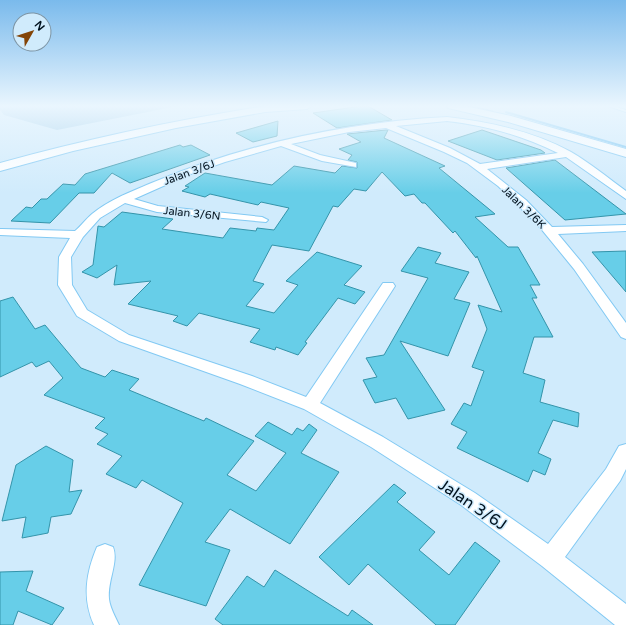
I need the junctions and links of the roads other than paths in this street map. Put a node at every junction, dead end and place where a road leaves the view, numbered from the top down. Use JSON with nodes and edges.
{"nodes":[{"id":1,"x":92,"y":135,"type":"edge"},
{"id":2,"x":121,"y":135,"type":"edge"},
{"id":3,"x":318,"y":135,"type":"edge"},
{"id":4,"x":408,"y":135,"type":"edge"},
{"id":5,"x":524,"y":135,"type":"edge"},
{"id":6,"x":566,"y":135,"type":"edge"},
{"id":7,"x":282,"y":143,"type":"junction"},
{"id":8,"x":626,"y":153,"type":"edge"},
{"id":9,"x":568,"y":154,"type":"junction"},
{"id":10,"x":0,"y":159,"type":"edge"},
{"id":11,"x":353,"y":165,"type":"dead end"},
{"id":12,"x":0,"y":167,"type":"edge"},
{"id":13,"x":480,"y":167,"type":"junction"},
{"id":14,"x":626,"y":196,"type":"edge"},
{"id":15,"x":124,"y":199,"type":"junction"},
{"id":16,"x":262,"y":220,"type":"dead end"},
{"id":17,"x":626,"y":228,"type":"edge"},
{"id":18,"x":549,"y":231,"type":"junction"},
{"id":19,"x":2,"y":232,"type":"dead end"},
{"id":20,"x":78,"y":235,"type":"junction"},
{"id":21,"x":388,"y":286,"type":"dead end"},
{"id":22,"x":626,"y":334,"type":"edge"},
{"id":23,"x":310,"y":405,"type":"junction"},
{"id":24,"x":626,"y":451,"type":"edge"},
{"id":25,"x":104,"y":554,"type":"dead end"},
{"id":26,"x":550,"y":559,"type":"junction"},
{"id":27,"x":626,"y":619,"type":"edge"},
{"id":28,"x":107,"y":625,"type":"edge"}],
"edges":[{"from":1,"to":10,"type":"main road"},
{"from":2,"to":12,"type":"main road"},
{"from":3,"to":7,"type":"street","name":"Jalan 3/6J"},
{"from":4,"to":13,"type":"street","name":"Jalan 3/6K"},
{"from":5,"to":9,"type":"street","name":"Jalan 3/6J"},
{"from":6,"to":8,"type":"main road"},
{"from":7,"to":11,"type":"street"},
{"from":7,"to":15,"type":"street","name":"Jalan 3/6J"},
{"from":9,"to":13,"type":"street"},
{"from":9,"to":14,"type":"street","name":"Jalan 3/6J"},
{"from":13,"to":18,"type":"street","name":"Jalan 3/6K"},
{"from":15,"to":16,"type":"street","name":"Jalan 3/6N"},
{"from":15,"to":20,"type":"street","name":"Jalan 3/6J"},
{"from":17,"to":18,"type":"street"},
{"from":18,"to":22,"type":"street","name":"Jalan 3/6K"},
{"from":19,"to":20,"type":"street"},
{"from":20,"to":23,"type":"street","name":"Jalan 3/6J"},
{"from":21,"to":23,"type":"street"},
{"from":23,"to":26,"type":"street","name":"Jalan 3/6J"},
{"from":24,"to":26,"type":"street"},
{"from":25,"to":28,"type":"street"},
{"from":26,"to":27,"type":"street","name":"Jalan 3/6J"}]}
